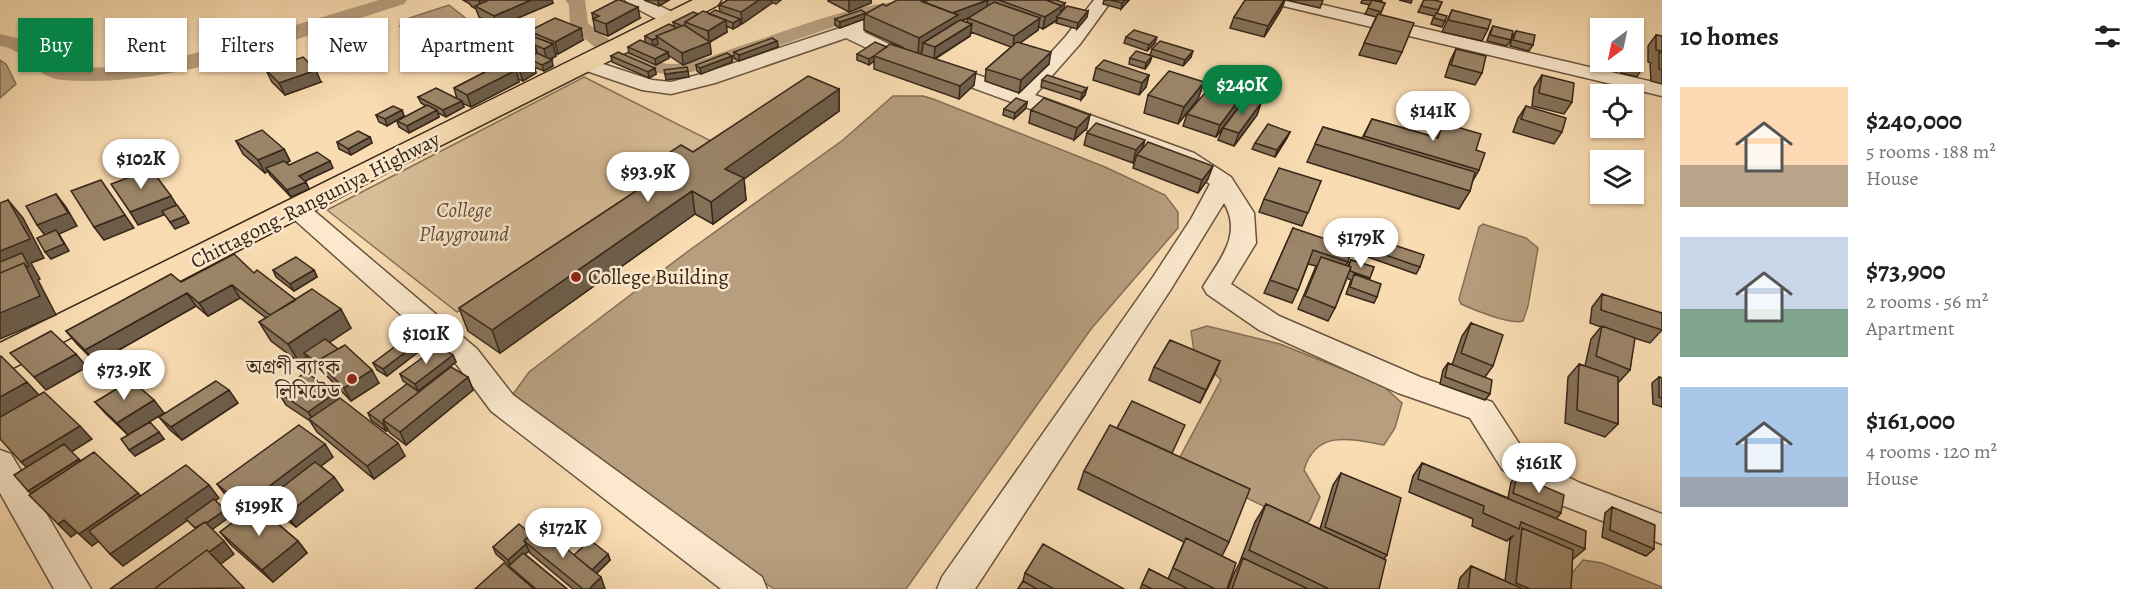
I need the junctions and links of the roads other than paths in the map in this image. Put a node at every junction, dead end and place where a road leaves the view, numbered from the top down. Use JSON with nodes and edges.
{"nodes":[{"id":1,"x":634,"y":0,"type":"edge"},
{"id":2,"x":710,"y":0,"type":"edge"},
{"id":3,"x":1104,"y":0,"type":"edge"},
{"id":4,"x":1279,"y":0,"type":"edge"},
{"id":5,"x":673,"y":20,"type":"junction"},
{"id":6,"x":878,"y":20,"type":"edge"},
{"id":7,"x":848,"y":32,"type":"junction"},
{"id":8,"x":588,"y":63,"type":"junction"},
{"id":9,"x":1662,"y":90,"type":"edge"},
{"id":10,"x":1022,"y":97,"type":"junction"},
{"id":11,"x":1223,"y":182,"type":"junction"},
{"id":12,"x":297,"y":209,"type":"junction"},
{"id":13,"x":0,"y":359,"type":"edge"},
{"id":14,"x":0,"y":463,"type":"edge"},
{"id":15,"x":1662,"y":529,"type":"edge"},
{"id":16,"x":73,"y":589,"type":"edge"},
{"id":17,"x":749,"y":589,"type":"edge"},
{"id":18,"x":955,"y":589,"type":"edge"}],
"edges":[{"from":1,"to":5,"type":"street"},
{"from":2,"to":5,"type":"main road","name":"Chittagong-Ranguniya Highway"},
{"from":3,"to":10,"type":"street"},
{"from":4,"to":9,"type":"street"},
{"from":5,"to":8,"type":"main road","name":"Chittagong-Ranguniya Highway"},
{"from":6,"to":7,"type":"street"},
{"from":7,"to":8,"type":"street"},
{"from":7,"to":10,"type":"street"},
{"from":8,"to":12,"type":"main road","name":"Chittagong-Ranguniya Highway"},
{"from":10,"to":11,"type":"street"},
{"from":11,"to":15,"type":"street"},
{"from":11,"to":18,"type":"street"},
{"from":12,"to":13,"type":"main road","name":"Chittagong-Ranguniya Highway"},
{"from":12,"to":17,"type":"street"},
{"from":14,"to":16,"type":"street"}]}
